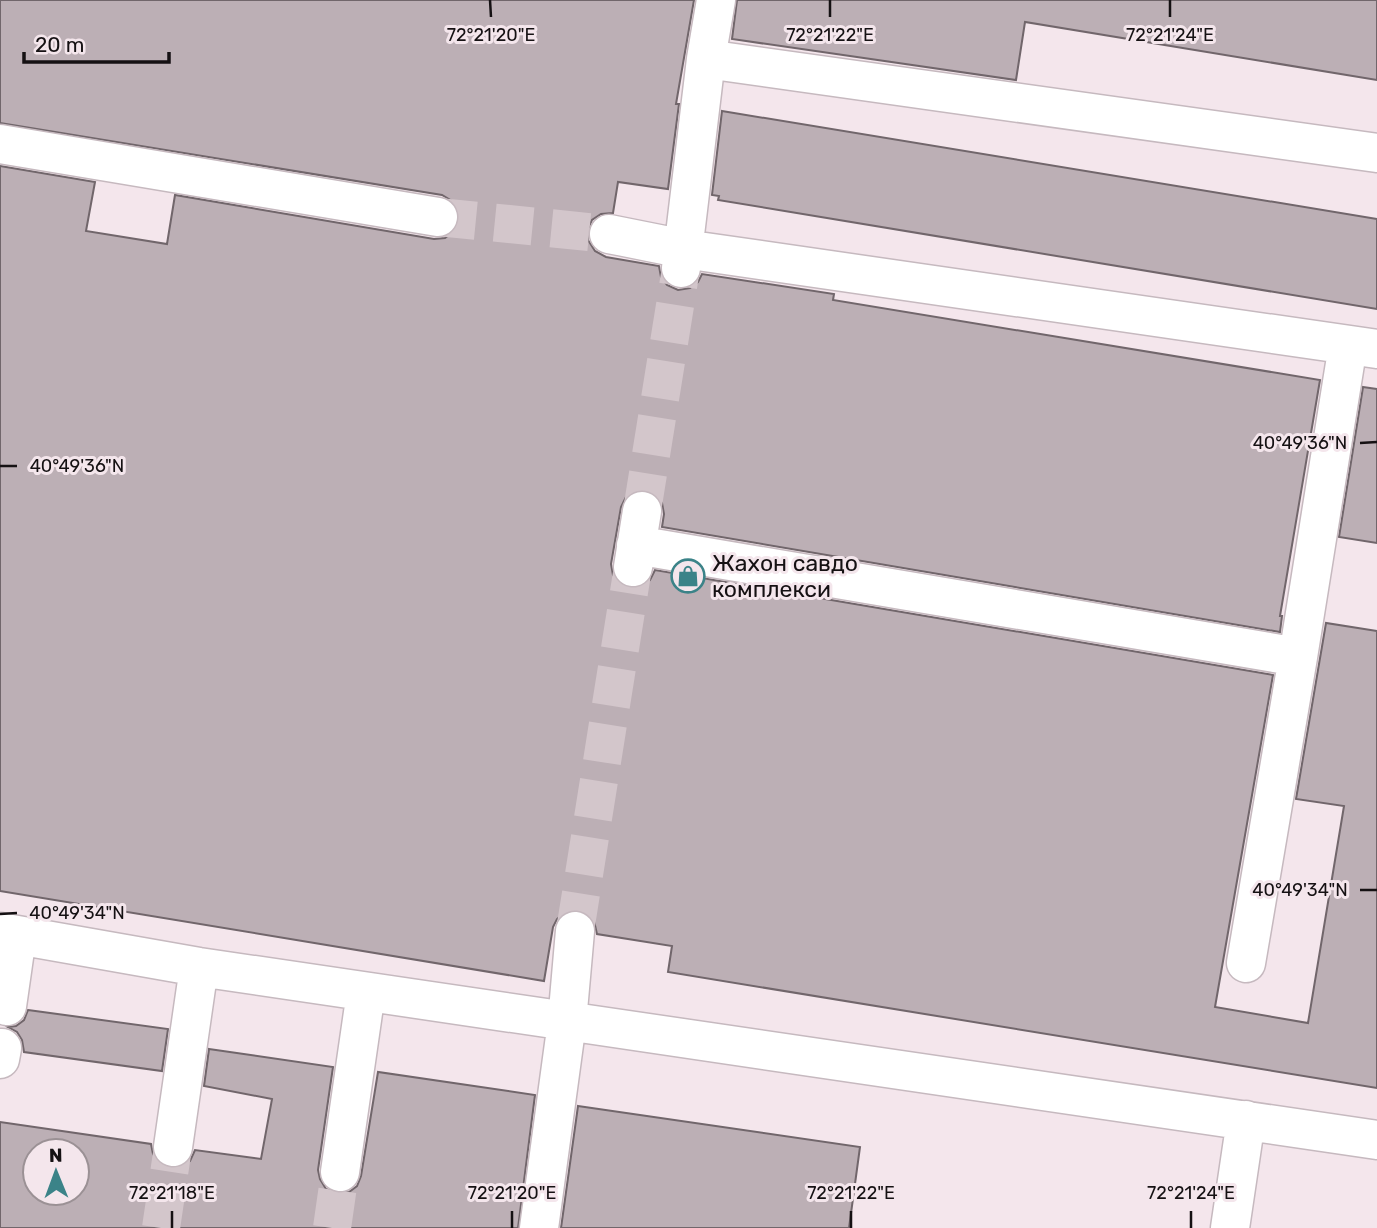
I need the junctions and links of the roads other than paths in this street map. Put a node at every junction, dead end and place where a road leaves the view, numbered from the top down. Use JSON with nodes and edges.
{"nodes":[{"id":1,"x":716,"y":0,"type":"edge"},
{"id":2,"x":706,"y":59,"type":"junction"},
{"id":3,"x":0,"y":144,"type":"edge"},
{"id":4,"x":1377,"y":153,"type":"edge"},
{"id":5,"x":438,"y":217,"type":"tunnel mouth"},
{"id":6,"x":609,"y":234,"type":"tunnel mouth"},
{"id":7,"x":682,"y":259,"type":"junction"},
{"id":8,"x":1362,"y":347,"type":"edge"},
{"id":9,"x":637,"y":541,"type":"dead end"},
{"id":10,"x":1298,"y":657,"type":"junction"},
{"id":11,"x":575,"y":931,"type":"tunnel mouth"},
{"id":12,"x":9,"y":934,"type":"edge"},
{"id":13,"x":1246,"y":963,"type":"dead end"},
{"id":14,"x":199,"y":967,"type":"junction"},
{"id":15,"x":366,"y":992,"type":"junction"},
{"id":16,"x":7,"y":1006,"type":"dead end"},
{"id":17,"x":567,"y":1022,"type":"junction"},
{"id":18,"x":1245,"y":1120,"type":"junction"},
{"id":19,"x":1377,"y":1140,"type":"edge"},
{"id":20,"x":173,"y":1147,"type":"tunnel mouth"},
{"id":21,"x":340,"y":1172,"type":"tunnel mouth"},
{"id":22,"x":539,"y":1228,"type":"edge"},
{"id":23,"x":1230,"y":1228,"type":"edge"}],
"edges":[{"from":1,"to":2,"type":"lane"},
{"from":2,"to":4,"type":"lane"},
{"from":2,"to":7,"type":"lane"},
{"from":3,"to":5,"type":"lane"},
{"from":6,"to":7,"type":"lane"},
{"from":7,"to":8,"type":"lane"},
{"from":8,"to":10,"type":"lane"},
{"from":9,"to":10,"type":"lane"},
{"from":10,"to":13,"type":"lane"},
{"from":11,"to":17,"type":"lane"},
{"from":12,"to":14,"type":"lane"},
{"from":12,"to":16,"type":"lane"},
{"from":14,"to":15,"type":"lane"},
{"from":14,"to":20,"type":"lane"},
{"from":15,"to":17,"type":"lane"},
{"from":15,"to":21,"type":"lane"},
{"from":17,"to":18,"type":"lane"},
{"from":17,"to":22,"type":"lane"},
{"from":18,"to":19,"type":"lane"},
{"from":18,"to":23,"type":"lane"}]}
